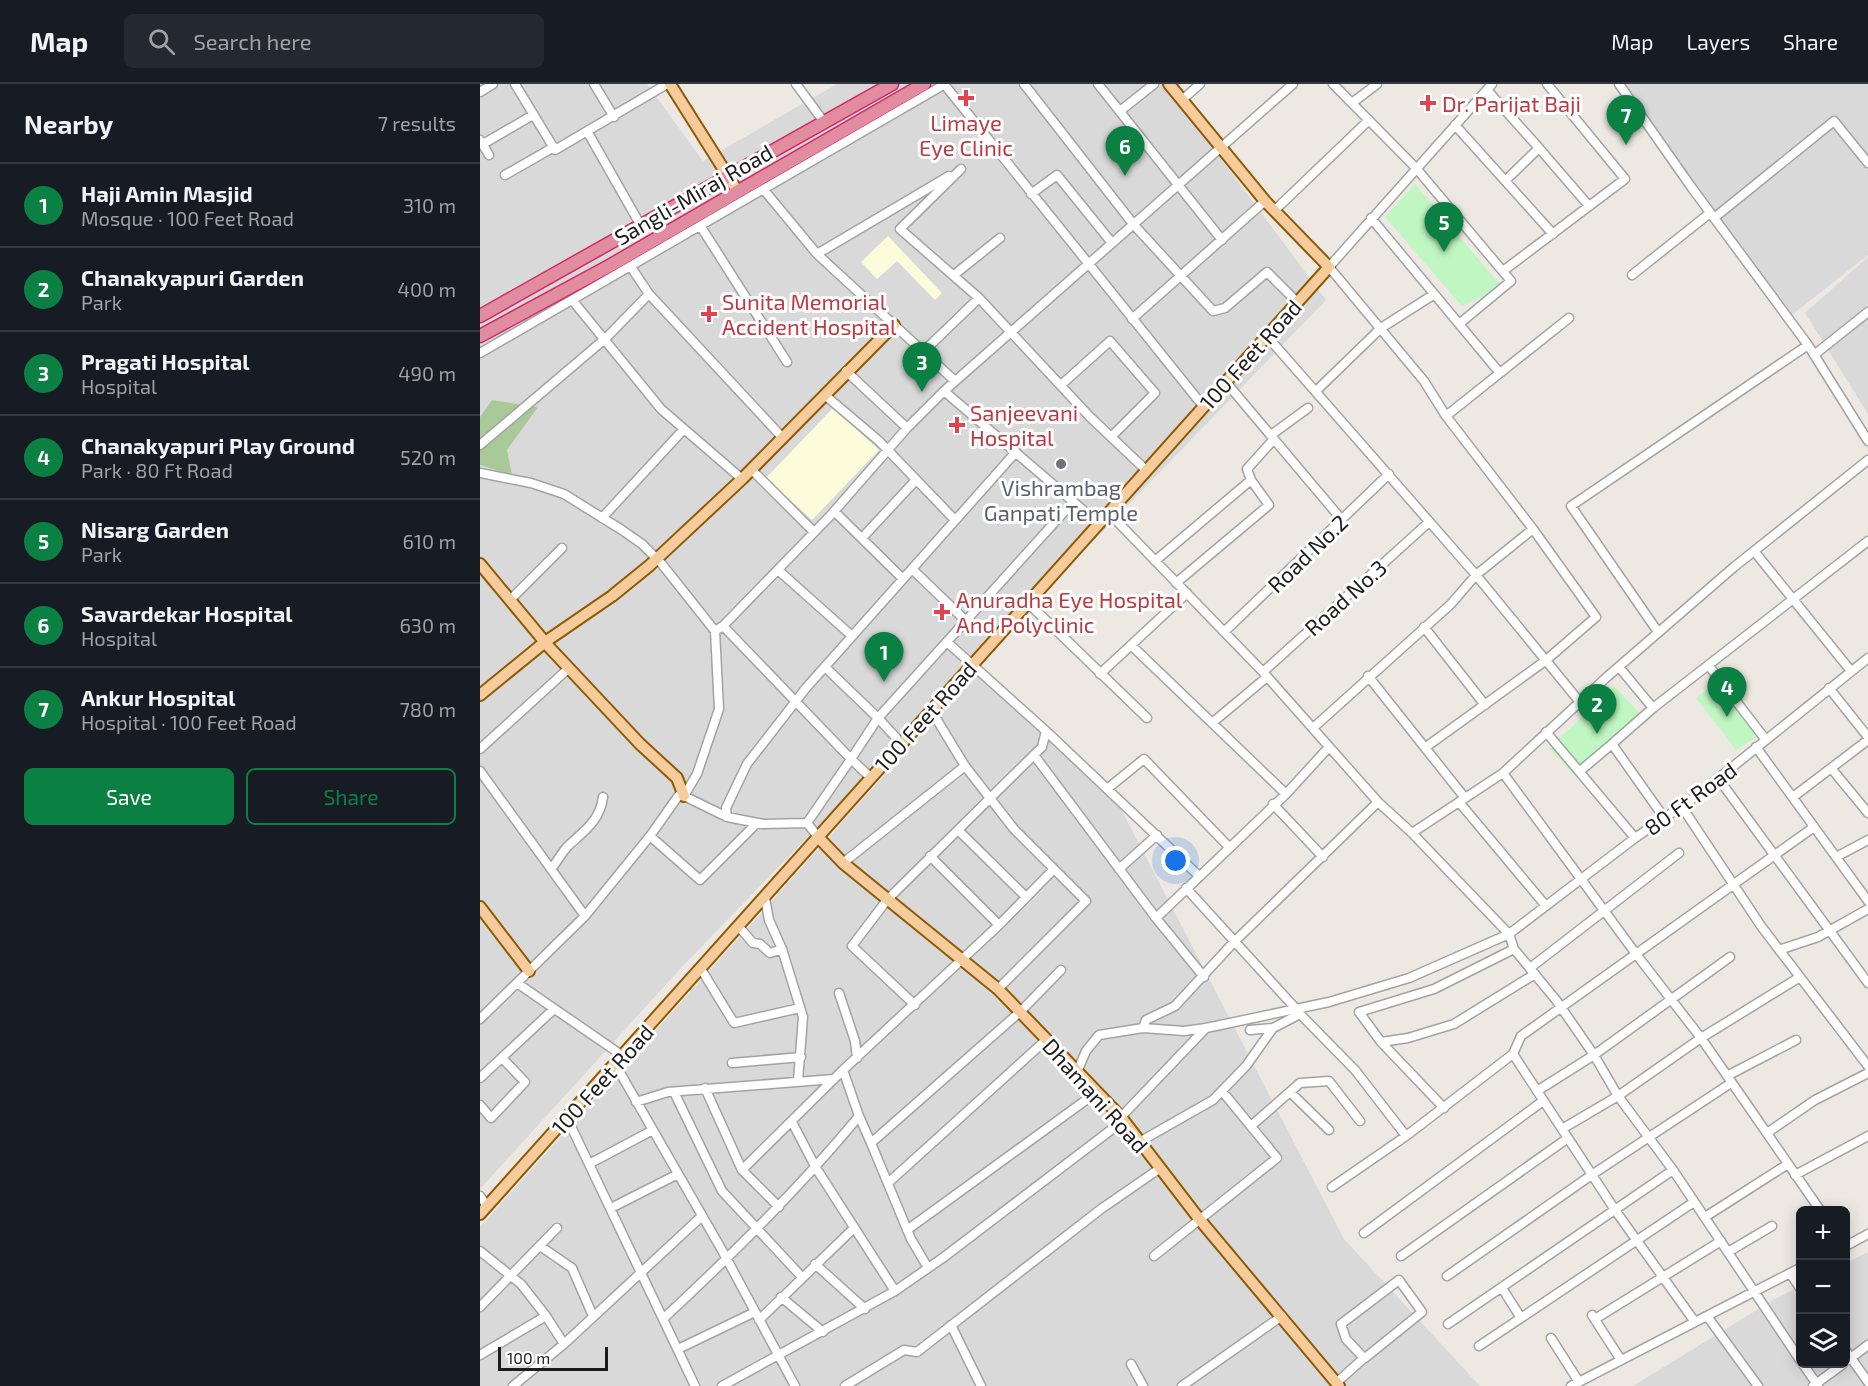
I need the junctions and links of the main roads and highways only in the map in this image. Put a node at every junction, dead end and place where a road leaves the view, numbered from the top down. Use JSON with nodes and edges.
{"nodes":[{"id":1,"x":669,"y":84,"type":"edge"},
{"id":2,"x":892,"y":84,"type":"edge"},
{"id":3,"x":924,"y":84,"type":"edge"},
{"id":4,"x":1169,"y":84,"type":"edge"},
{"id":5,"x":729,"y":177,"type":"junction"},
{"id":6,"x":738,"y":192,"type":"junction"},
{"id":7,"x":480,"y":316,"type":"edge"},
{"id":8,"x":894,"y":325,"type":"road end"},
{"id":9,"x":480,"y":336,"type":"edge"},
{"id":10,"x":480,"y":564,"type":"edge"},
{"id":11,"x":545,"y":642,"type":"junction"},
{"id":12,"x":480,"y":695,"type":"edge"},
{"id":13,"x":684,"y":796,"type":"road end"},
{"id":14,"x":819,"y":838,"type":"junction"},
{"id":15,"x":480,"y":907,"type":"edge"},
{"id":16,"x":529,"y":971,"type":"road end"},
{"id":17,"x":484,"y":1210,"type":"edge"},
{"id":18,"x":1337,"y":1384,"type":"edge"}],
"edges":[{"from":1,"to":5,"type":"main road"},
{"from":2,"to":5,"type":"highway","name":"Sangli-Miraj Road"},
{"from":3,"to":6,"type":"highway","name":"Sangli-Miraj Road"},
{"from":4,"to":14,"type":"main road","name":"100 Feet Road"},
{"from":5,"to":6,"type":"main road"},
{"from":5,"to":7,"type":"highway","name":"Sangli-Miraj Road"},
{"from":6,"to":9,"type":"highway","name":"Sangli-Miraj Road"},
{"from":8,"to":11,"type":"main road"},
{"from":10,"to":11,"type":"main road"},
{"from":11,"to":12,"type":"main road"},
{"from":11,"to":13,"type":"main road"},
{"from":14,"to":17,"type":"main road","name":"100 Feet Road"},
{"from":14,"to":18,"type":"main road","name":"Dhamani Road"},
{"from":15,"to":16,"type":"main road"}]}
